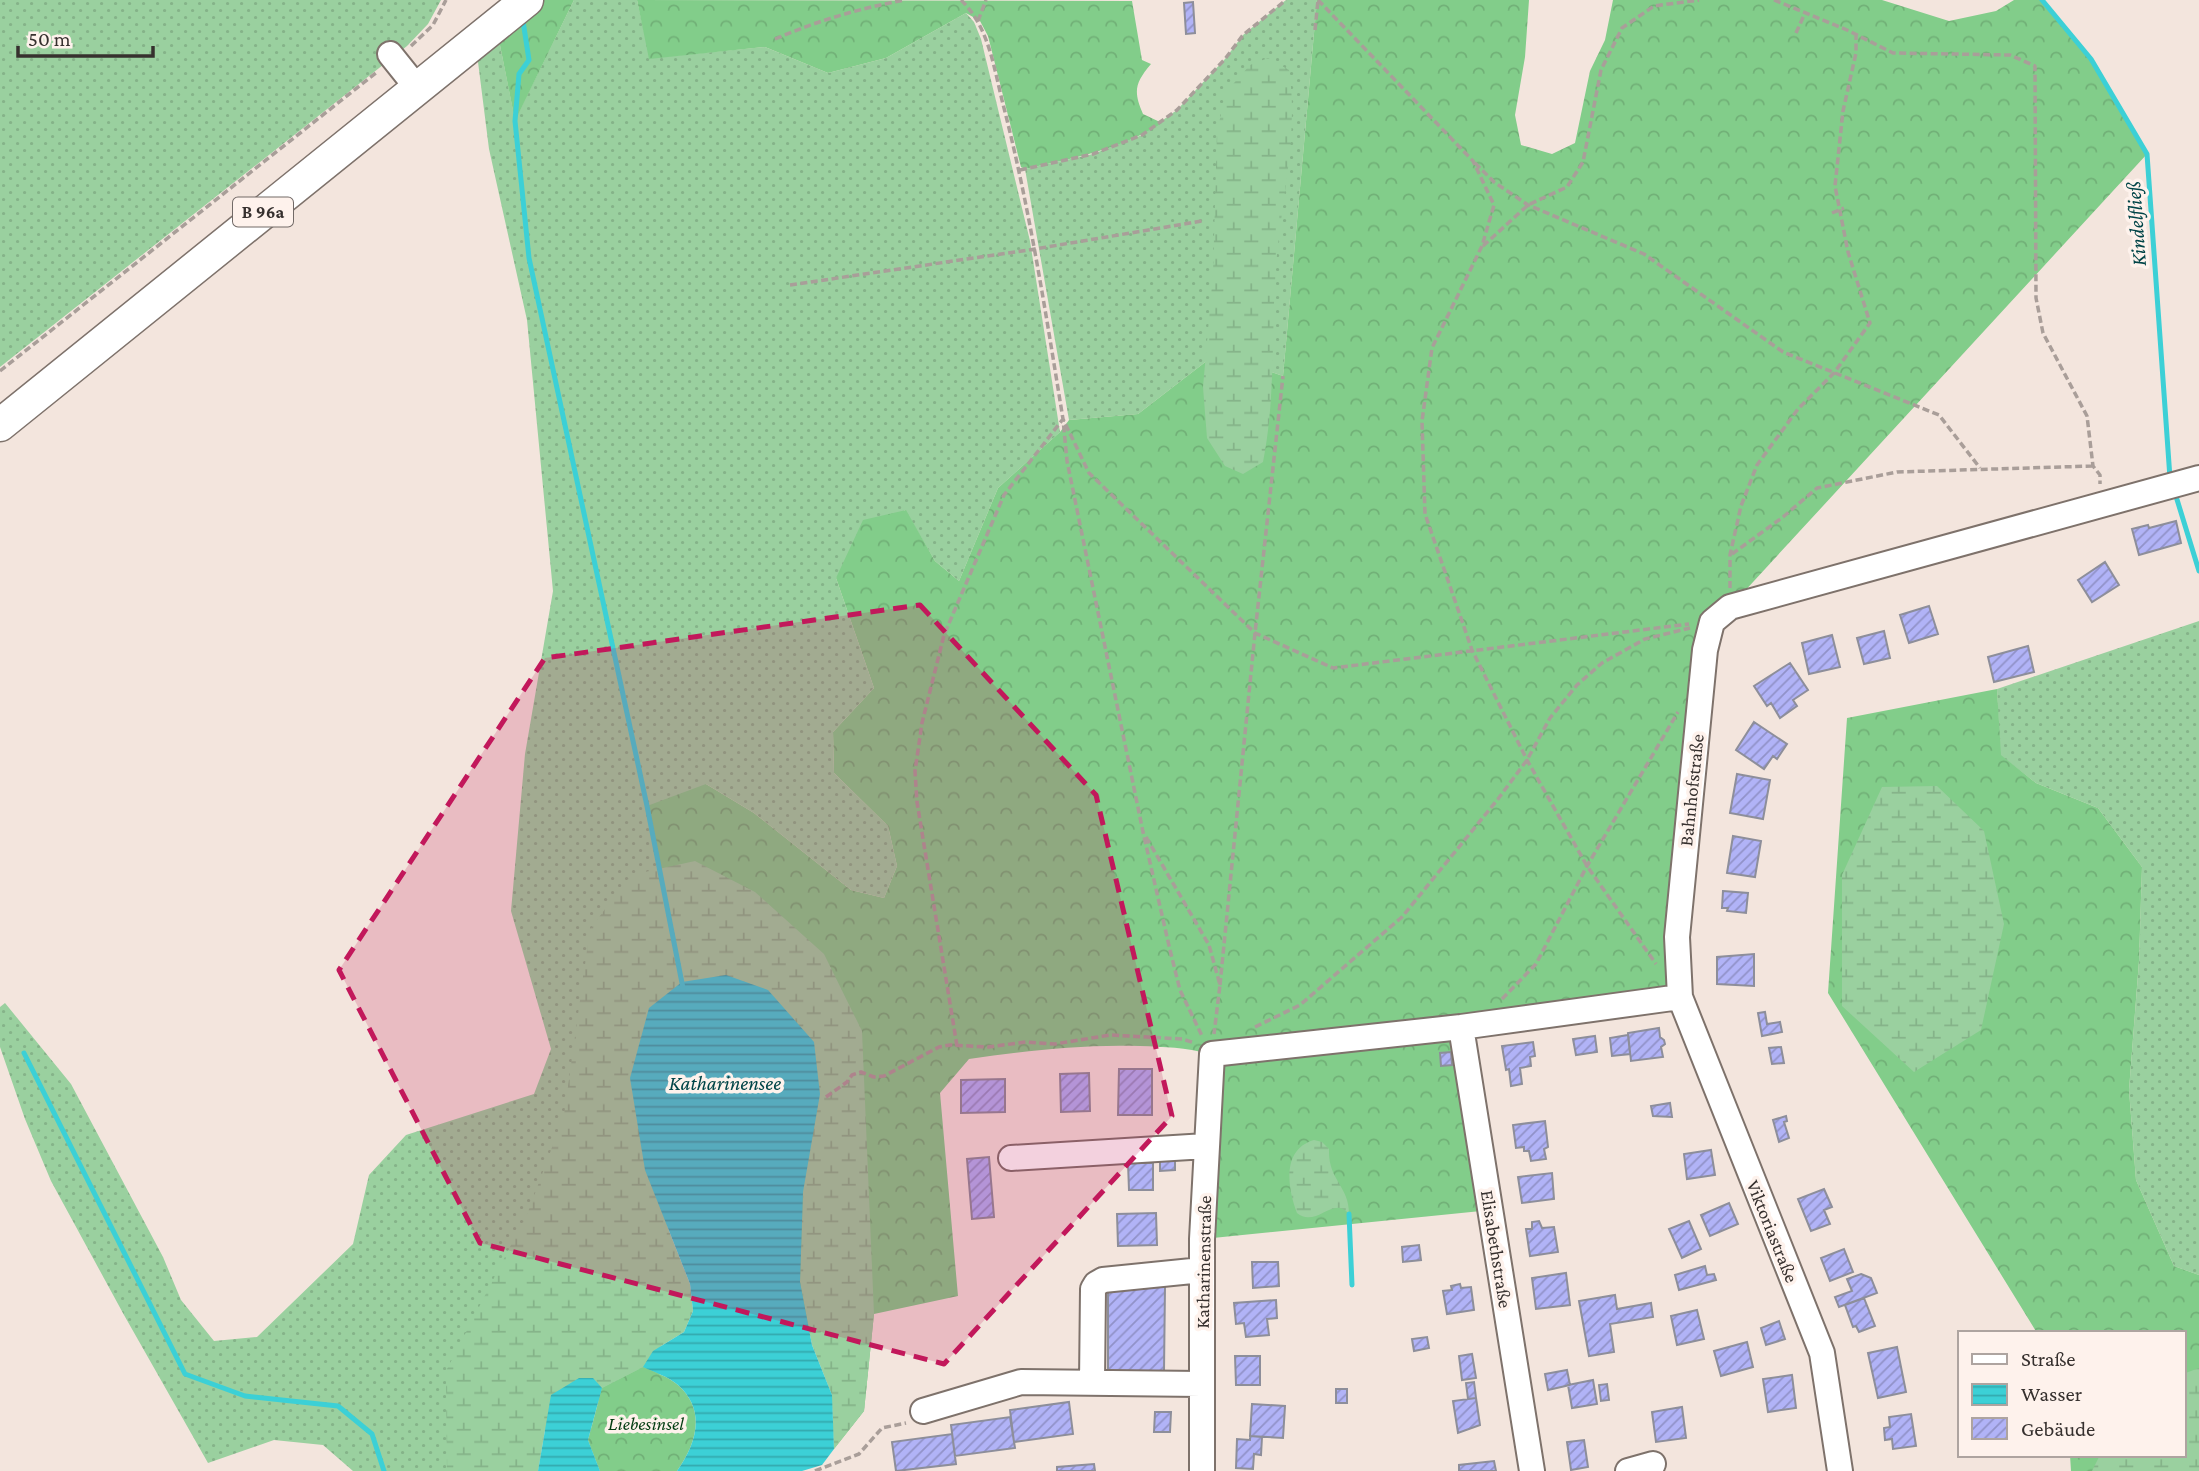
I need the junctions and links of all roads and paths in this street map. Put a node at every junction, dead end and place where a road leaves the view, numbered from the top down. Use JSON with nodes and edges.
{"nodes":[{"id":1,"x":446,"y":0,"type":"edge"},
{"id":2,"x":527,"y":0,"type":"edge"},
{"id":3,"x":905,"y":0,"type":"edge"},
{"id":4,"x":961,"y":0,"type":"edge"},
{"id":5,"x":986,"y":0,"type":"edge"},
{"id":6,"x":1286,"y":0,"type":"edge"},
{"id":7,"x":1699,"y":0,"type":"edge"},
{"id":8,"x":1774,"y":0,"type":"edge"},
{"id":9,"x":1805,"y":13,"type":"junction"},
{"id":10,"x":978,"y":21,"type":"junction"},
{"id":11,"x":1315,"y":30,"type":"dead end"},
{"id":12,"x":1796,"y":33,"type":"dead end"},
{"id":13,"x":1856,"y":35,"type":"junction"},
{"id":14,"x":775,"y":39,"type":"dead end"},
{"id":15,"x":392,"y":57,"type":"junction"},
{"id":16,"x":418,"y":89,"type":"junction"},
{"id":17,"x":1473,"y":161,"type":"junction"},
{"id":18,"x":1020,"y":170,"type":"junction"},
{"id":19,"x":1528,"y":205,"type":"junction"},
{"id":20,"x":1842,"y":209,"type":"junction"},
{"id":21,"x":1832,"y":213,"type":"dead end"},
{"id":22,"x":1202,"y":221,"type":"dead end"},
{"id":23,"x":1482,"y":246,"type":"junction"},
{"id":24,"x":1035,"y":249,"type":"junction"},
{"id":25,"x":790,"y":285,"type":"dead end"},
{"id":26,"x":0,"y":370,"type":"edge"},
{"id":27,"x":1834,"y":373,"type":"junction"},
{"id":28,"x":1283,"y":376,"type":"dead end"},
{"id":29,"x":1063,"y":419,"type":"junction"},
{"id":30,"x":0,"y":425,"type":"edge"},
{"id":31,"x":2093,"y":466,"type":"junction"},
{"id":32,"x":1980,"y":468,"type":"junction"},
{"id":33,"x":2199,"y":478,"type":"edge"},
{"id":34,"x":2101,"y":504,"type":"junction"},
{"id":35,"x":1730,"y":555,"type":"junction"},
{"id":36,"x":1721,"y":614,"type":"junction"},
{"id":37,"x":1255,"y":633,"type":"junction"},
{"id":38,"x":1472,"y":650,"type":"junction"},
{"id":39,"x":1700,"y":697,"type":"junction"},
{"id":40,"x":1527,"y":760,"type":"junction"},
{"id":41,"x":1143,"y":832,"type":"junction"},
{"id":42,"x":1587,"y":866,"type":"junction"},
{"id":43,"x":1657,"y":965,"type":"dead end"},
{"id":44,"x":1220,"y":985,"type":"junction"},
{"id":45,"x":1680,"y":997,"type":"junction"},
{"id":46,"x":1470,"y":1025,"type":"junction"},
{"id":47,"x":1250,"y":1030,"type":"dead end"},
{"id":48,"x":957,"y":1046,"type":"junction"},
{"id":49,"x":1210,"y":1050,"type":"junction"},
{"id":50,"x":826,"y":1097,"type":"dead end"},
{"id":51,"x":1206,"y":1146,"type":"junction"},
{"id":52,"x":1010,"y":1158,"type":"dead end"},
{"id":53,"x":1202,"y":1270,"type":"junction"},
{"id":54,"x":1092,"y":1382,"type":"junction"},
{"id":55,"x":1201,"y":1384,"type":"junction"},
{"id":56,"x":923,"y":1411,"type":"joint"},
{"id":57,"x":1653,"y":1464,"type":"dead end"},
{"id":58,"x":815,"y":1471,"type":"edge"},
{"id":59,"x":1202,"y":1471,"type":"edge"},
{"id":60,"x":1532,"y":1471,"type":"edge"},
{"id":61,"x":1628,"y":1471,"type":"edge"},
{"id":62,"x":1840,"y":1471,"type":"edge"}],
"edges":[{"from":1,"to":15,"type":"path"},
{"from":2,"to":16,"type":"main road","number":"B 96a"},
{"from":3,"to":14,"type":"path"},
{"from":4,"to":10,"type":"path"},
{"from":5,"to":10,"type":"path"},
{"from":6,"to":18,"type":"path"},
{"from":7,"to":19,"type":"path"},
{"from":8,"to":9,"type":"path"},
{"from":9,"to":12,"type":"path"},
{"from":9,"to":13,"type":"path"},
{"from":10,"to":18,"type":"path"},
{"from":11,"to":17,"type":"path"},
{"from":13,"to":20,"type":"path"},
{"from":13,"to":31,"type":"path"},
{"from":15,"to":16,"type":"street"},
{"from":15,"to":26,"type":"path"},
{"from":16,"to":30,"type":"main road","number":"B 96a"},
{"from":17,"to":19,"type":"path"},
{"from":17,"to":23,"type":"path"},
{"from":18,"to":24,"type":"path"},
{"from":19,"to":23,"type":"path"},
{"from":19,"to":27,"type":"path"},
{"from":20,"to":21,"type":"path"},
{"from":20,"to":27,"type":"path"},
{"from":22,"to":24,"type":"path"},
{"from":23,"to":38,"type":"path"},
{"from":24,"to":25,"type":"path"},
{"from":24,"to":29,"type":"path"},
{"from":27,"to":32,"type":"path"},
{"from":27,"to":35,"type":"path"},
{"from":28,"to":37,"type":"path"},
{"from":29,"to":37,"type":"path"},
{"from":29,"to":41,"type":"path"},
{"from":29,"to":48,"type":"path"},
{"from":31,"to":32,"type":"path"},
{"from":31,"to":34,"type":"path"},
{"from":32,"to":35,"type":"path"},
{"from":33,"to":34,"type":"street"},
{"from":34,"to":36,"type":"street"},
{"from":35,"to":36,"type":"path"},
{"from":36,"to":38,"type":"path"},
{"from":36,"to":39,"type":"street","name":"Bahnhofstraße"},
{"from":36,"to":40,"type":"path"},
{"from":37,"to":38,"type":"path"},
{"from":37,"to":44,"type":"path"},
{"from":38,"to":40,"type":"path"},
{"from":39,"to":42,"type":"path"},
{"from":39,"to":45,"type":"street","name":"Bahnhofstraße"},
{"from":40,"to":42,"type":"path"},
{"from":40,"to":47,"type":"path"},
{"from":41,"to":44,"type":"path"},
{"from":41,"to":49,"type":"path"},
{"from":42,"to":43,"type":"path"},
{"from":42,"to":46,"type":"path"},
{"from":44,"to":49,"type":"path"},
{"from":45,"to":46,"type":"street"},
{"from":45,"to":62,"type":"street","name":"Viktoriastraße"},
{"from":46,"to":49,"type":"street"},
{"from":46,"to":60,"type":"street","name":"Elisabethstraße"},
{"from":48,"to":49,"type":"path"},
{"from":48,"to":50,"type":"path"},
{"from":49,"to":51,"type":"street","name":"Katharinenstraße"},
{"from":51,"to":52,"type":"street"},
{"from":51,"to":53,"type":"street","name":"Katharinenstraße"},
{"from":53,"to":54,"type":"street"},
{"from":53,"to":55,"type":"street","name":"Katharinenstraße"},
{"from":54,"to":55,"type":"street"},
{"from":54,"to":56,"type":"street"},
{"from":55,"to":59,"type":"street","name":"Katharinenstraße"},
{"from":56,"to":58,"type":"path"},
{"from":57,"to":61,"type":"street"}]}
